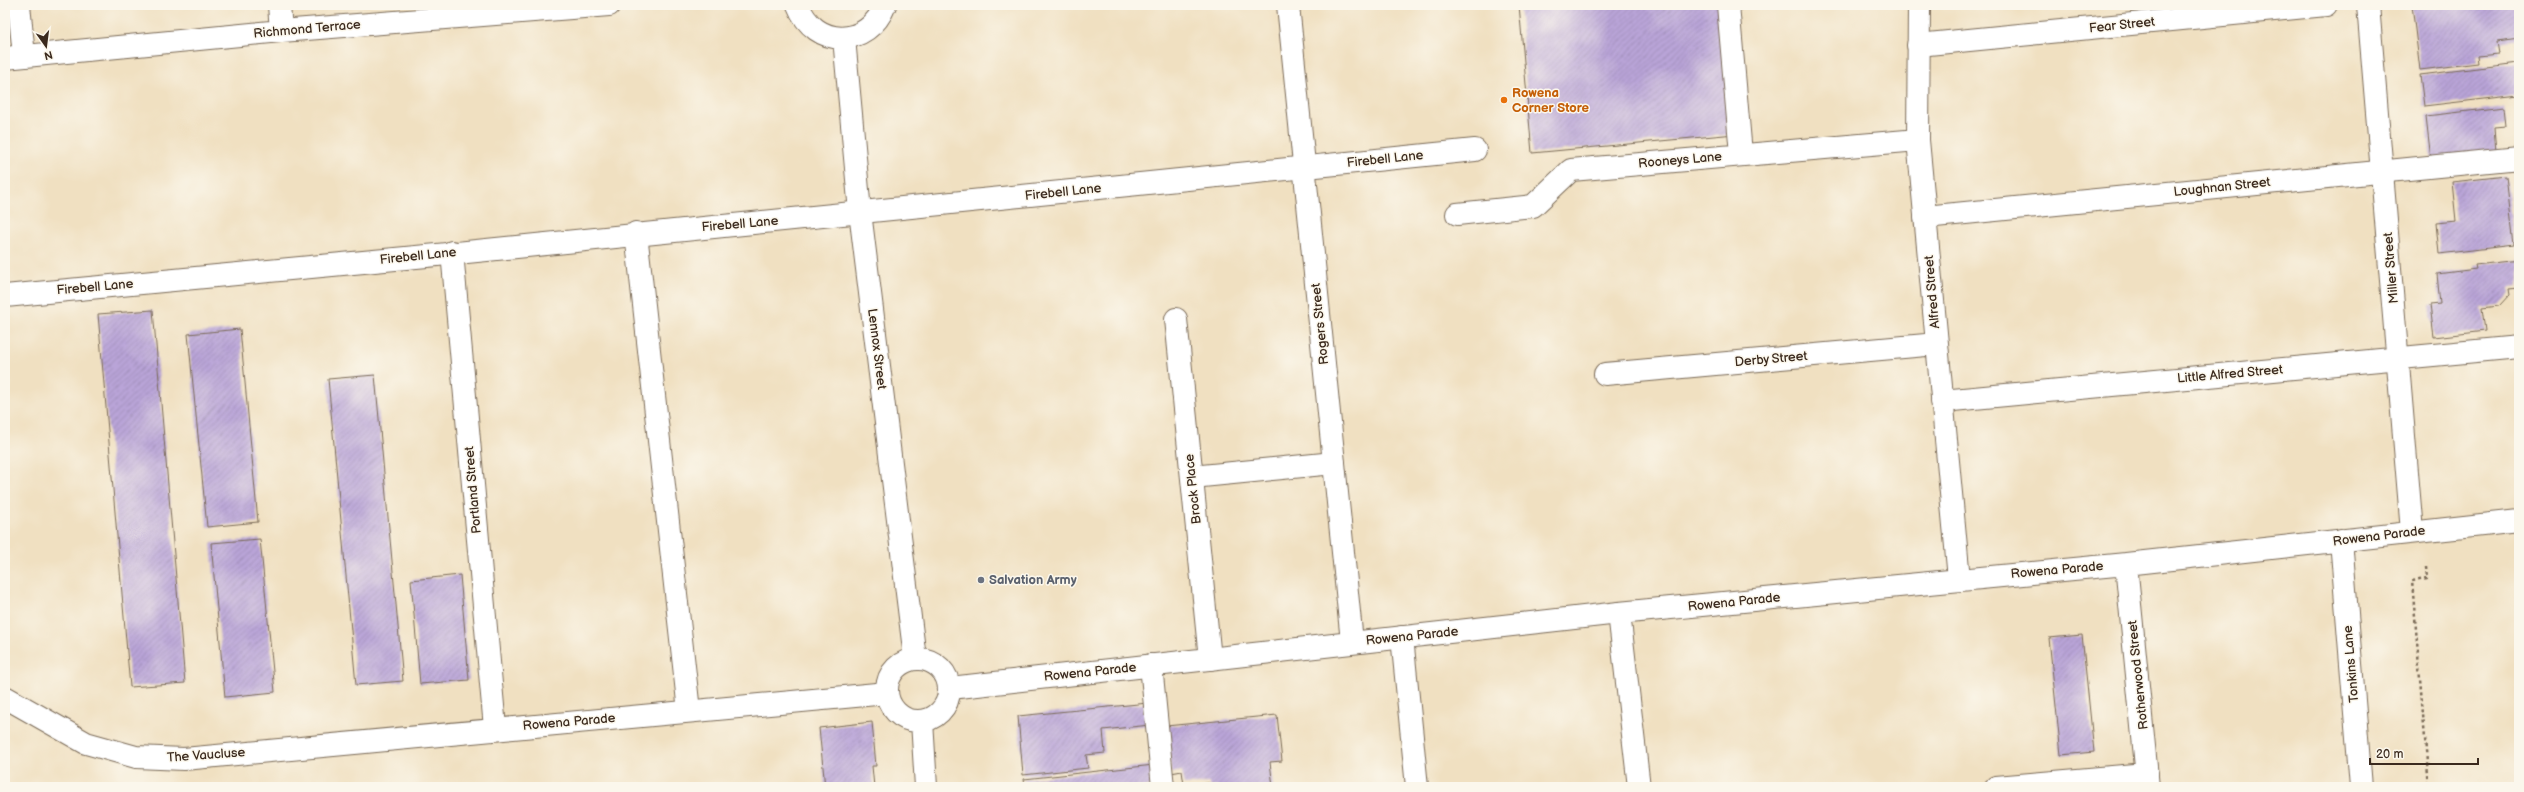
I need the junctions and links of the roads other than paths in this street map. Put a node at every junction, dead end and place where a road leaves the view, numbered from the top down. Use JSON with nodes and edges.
{"nodes":[{"id":1,"x":18,"y":5,"type":"edge"},
{"id":2,"x":279,"y":5,"type":"edge"},
{"id":3,"x":609,"y":5,"type":"edge"},
{"id":4,"x":798,"y":5,"type":"edge"},
{"id":5,"x":885,"y":5,"type":"edge"},
{"id":6,"x":1288,"y":5,"type":"edge"},
{"id":7,"x":1728,"y":5,"type":"edge"},
{"id":8,"x":1919,"y":5,"type":"edge"},
{"id":9,"x":2326,"y":5,"type":"edge"},
{"id":10,"x":2368,"y":5,"type":"edge"},
{"id":11,"x":549,"y":8,"type":"edge"},
{"id":12,"x":281,"y":31,"type":"junction"},
{"id":13,"x":844,"y":38,"type":"junction"},
{"id":14,"x":1918,"y":45,"type":"junction"},
{"id":15,"x":14,"y":57,"type":"edge"},
{"id":16,"x":1918,"y":140,"type":"junction"},
{"id":17,"x":1475,"y":150,"type":"dead end"},
{"id":18,"x":1742,"y":154,"type":"junction"},
{"id":19,"x":2519,"y":158,"type":"edge"},
{"id":20,"x":1304,"y":167,"type":"junction"},
{"id":21,"x":2383,"y":171,"type":"junction"},
{"id":22,"x":860,"y":212,"type":"junction"},
{"id":23,"x":1457,"y":214,"type":"dead end"},
{"id":24,"x":1925,"y":217,"type":"junction"},
{"id":25,"x":636,"y":234,"type":"junction"},
{"id":26,"x":452,"y":252,"type":"junction"},
{"id":27,"x":5,"y":296,"type":"edge"},
{"id":28,"x":1176,"y":319,"type":"dead end"},
{"id":29,"x":1937,"y":344,"type":"junction"},
{"id":30,"x":2519,"y":347,"type":"edge"},
{"id":31,"x":2399,"y":359,"type":"junction"},
{"id":32,"x":1605,"y":374,"type":"dead end"},
{"id":33,"x":1942,"y":401,"type":"junction"},
{"id":34,"x":1334,"y":463,"type":"junction"},
{"id":35,"x":1192,"y":477,"type":"junction"},
{"id":36,"x":2519,"y":521,"type":"edge"},
{"id":37,"x":2412,"y":532,"type":"junction"},
{"id":38,"x":2341,"y":540,"type":"junction"},
{"id":39,"x":2126,"y":564,"type":"junction"},
{"id":40,"x":1959,"y":579,"type":"junction"},
{"id":41,"x":1619,"y":614,"type":"junction"},
{"id":42,"x":1402,"y":637,"type":"junction"},
{"id":43,"x":1352,"y":642,"type":"junction"},
{"id":44,"x":915,"y":658,"type":"junction"},
{"id":45,"x":1210,"y":659,"type":"junction"},
{"id":46,"x":1151,"y":665,"type":"junction"},
{"id":47,"x":950,"y":688,"type":"junction"},
{"id":48,"x":887,"y":693,"type":"junction"},
{"id":49,"x":5,"y":697,"type":"edge"},
{"id":50,"x":689,"y":711,"type":"junction"},
{"id":51,"x":922,"y":721,"type":"junction"},
{"id":52,"x":495,"y":728,"type":"junction"},
{"id":53,"x":252,"y":752,"type":"joint"},
{"id":54,"x":2148,"y":780,"type":"edge"},
{"id":55,"x":926,"y":787,"type":"edge"},
{"id":56,"x":1162,"y":787,"type":"edge"},
{"id":57,"x":1417,"y":787,"type":"edge"},
{"id":58,"x":1639,"y":787,"type":"edge"},
{"id":59,"x":1996,"y":787,"type":"edge"},
{"id":60,"x":2361,"y":787,"type":"edge"}],
"edges":[{"from":1,"to":15,"type":"street"},
{"from":2,"to":12,"type":"street"},
{"from":3,"to":11,"type":"street","name":"Richmond Terrace"},
{"from":4,"to":13,"type":"street"},
{"from":5,"to":13,"type":"street"},
{"from":6,"to":20,"type":"street","name":"Rogers Street"},
{"from":7,"to":18,"type":"street"},
{"from":8,"to":14,"type":"street","name":"Alfred Street"},
{"from":9,"to":14,"type":"street","name":"Fear Street"},
{"from":10,"to":21,"type":"street","name":"Miller Street"},
{"from":11,"to":12,"type":"street","name":"Richmond Terrace"},
{"from":12,"to":15,"type":"street","name":"Richmond Terrace"},
{"from":13,"to":22,"type":"street","name":"Lennox Street"},
{"from":14,"to":16,"type":"street","name":"Alfred Street"},
{"from":16,"to":18,"type":"street","name":"Rooneys Lane"},
{"from":16,"to":24,"type":"street","name":"Alfred Street"},
{"from":17,"to":20,"type":"street","name":"Firebell Lane"},
{"from":18,"to":23,"type":"street","name":"Rooneys Lane"},
{"from":19,"to":21,"type":"street","name":"Loughnan Street"},
{"from":20,"to":22,"type":"street","name":"Firebell Lane"},
{"from":20,"to":34,"type":"street","name":"Rogers Street"},
{"from":21,"to":24,"type":"street","name":"Loughnan Street"},
{"from":21,"to":31,"type":"street","name":"Miller Street"},
{"from":22,"to":25,"type":"street","name":"Firebell Lane"},
{"from":22,"to":44,"type":"street","name":"Lennox Street"},
{"from":24,"to":29,"type":"street","name":"Alfred Street"},
{"from":25,"to":26,"type":"street","name":"Firebell Lane"},
{"from":25,"to":50,"type":"street"},
{"from":26,"to":27,"type":"street","name":"Firebell Lane"},
{"from":26,"to":52,"type":"street","name":"Portland Street"},
{"from":28,"to":35,"type":"street","name":"Brock Place"},
{"from":29,"to":32,"type":"street","name":"Derby Street"},
{"from":29,"to":33,"type":"street","name":"Alfred Street"},
{"from":30,"to":31,"type":"street","name":"Little Alfred Street"},
{"from":31,"to":33,"type":"street","name":"Little Alfred Street"},
{"from":31,"to":37,"type":"street","name":"Miller Street"},
{"from":33,"to":40,"type":"street","name":"Alfred Street"},
{"from":34,"to":35,"type":"street"},
{"from":34,"to":43,"type":"street","name":"Rogers Street"},
{"from":35,"to":45,"type":"street","name":"Brock Place"},
{"from":36,"to":37,"type":"street","name":"Rowena Parade"},
{"from":37,"to":38,"type":"street","name":"Rowena Parade"},
{"from":38,"to":39,"type":"street","name":"Rowena Parade"},
{"from":38,"to":60,"type":"street","name":"Tonkins Lane"},
{"from":39,"to":40,"type":"street","name":"Rowena Parade"},
{"from":39,"to":54,"type":"street","name":"Rotherwood Street"},
{"from":40,"to":41,"type":"street","name":"Rowena Parade"},
{"from":41,"to":42,"type":"street","name":"Rowena Parade"},
{"from":41,"to":58,"type":"street"},
{"from":42,"to":43,"type":"street","name":"Rowena Parade"},
{"from":42,"to":57,"type":"street"},
{"from":43,"to":45,"type":"street","name":"Rowena Parade"},
{"from":44,"to":47,"type":"street"},
{"from":44,"to":48,"type":"street"},
{"from":45,"to":46,"type":"street","name":"Rowena Parade"},
{"from":46,"to":47,"type":"street","name":"Rowena Parade"},
{"from":46,"to":56,"type":"street"},
{"from":47,"to":51,"type":"street"},
{"from":48,"to":50,"type":"street","name":"Rowena Parade"},
{"from":48,"to":51,"type":"street"},
{"from":49,"to":53,"type":"street","name":"The Vaucluse"},
{"from":50,"to":52,"type":"street","name":"Rowena Parade"},
{"from":51,"to":55,"type":"street"},
{"from":52,"to":53,"type":"street","name":"Rowena Parade"},
{"from":54,"to":59,"type":"street"}]}
